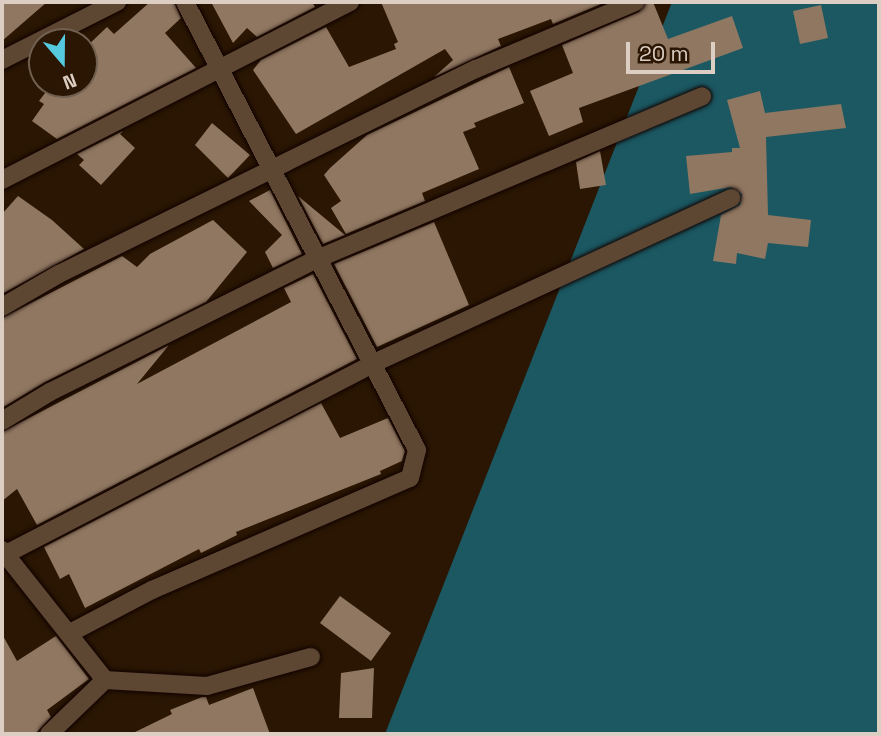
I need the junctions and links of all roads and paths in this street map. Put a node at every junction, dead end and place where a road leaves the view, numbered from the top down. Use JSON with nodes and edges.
{"nodes":[{"id":1,"x":117,"y":2,"type":"edge"},
{"id":2,"x":185,"y":2,"type":"edge"},
{"id":3,"x":350,"y":2,"type":"edge"},
{"id":4,"x":635,"y":2,"type":"edge"},
{"id":5,"x":2,"y":60,"type":"edge"},
{"id":6,"x":218,"y":67,"type":"junction"},
{"id":7,"x":702,"y":96,"type":"dead end"},
{"id":8,"x":270,"y":169,"type":"junction"},
{"id":9,"x":2,"y":180,"type":"edge"},
{"id":10,"x":731,"y":198,"type":"dead end"},
{"id":11,"x":317,"y":260,"type":"junction"},
{"id":12,"x":2,"y":307,"type":"edge"},
{"id":13,"x":372,"y":364,"type":"junction"},
{"id":14,"x":2,"y":421,"type":"edge"},
{"id":15,"x":4,"y":552,"type":"edge"},
{"id":16,"x":71,"y":633,"type":"junction"},
{"id":17,"x":311,"y":657,"type":"dead end"},
{"id":18,"x":104,"y":680,"type":"junction"},
{"id":19,"x":49,"y":734,"type":"edge"}],
"edges":[{"from":1,"to":5,"type":"street"},
{"from":2,"to":6,"type":"street"},
{"from":3,"to":6,"type":"street"},
{"from":4,"to":8,"type":"street"},
{"from":6,"to":8,"type":"street"},
{"from":6,"to":9,"type":"street"},
{"from":7,"to":11,"type":"street"},
{"from":8,"to":11,"type":"street"},
{"from":8,"to":12,"type":"street"},
{"from":10,"to":13,"type":"street"},
{"from":11,"to":13,"type":"street"},
{"from":11,"to":14,"type":"street"},
{"from":13,"to":15,"type":"street"},
{"from":13,"to":16,"type":"street"},
{"from":15,"to":16,"type":"street"},
{"from":16,"to":18,"type":"street"},
{"from":17,"to":18,"type":"street"},
{"from":18,"to":19,"type":"street"}]}
